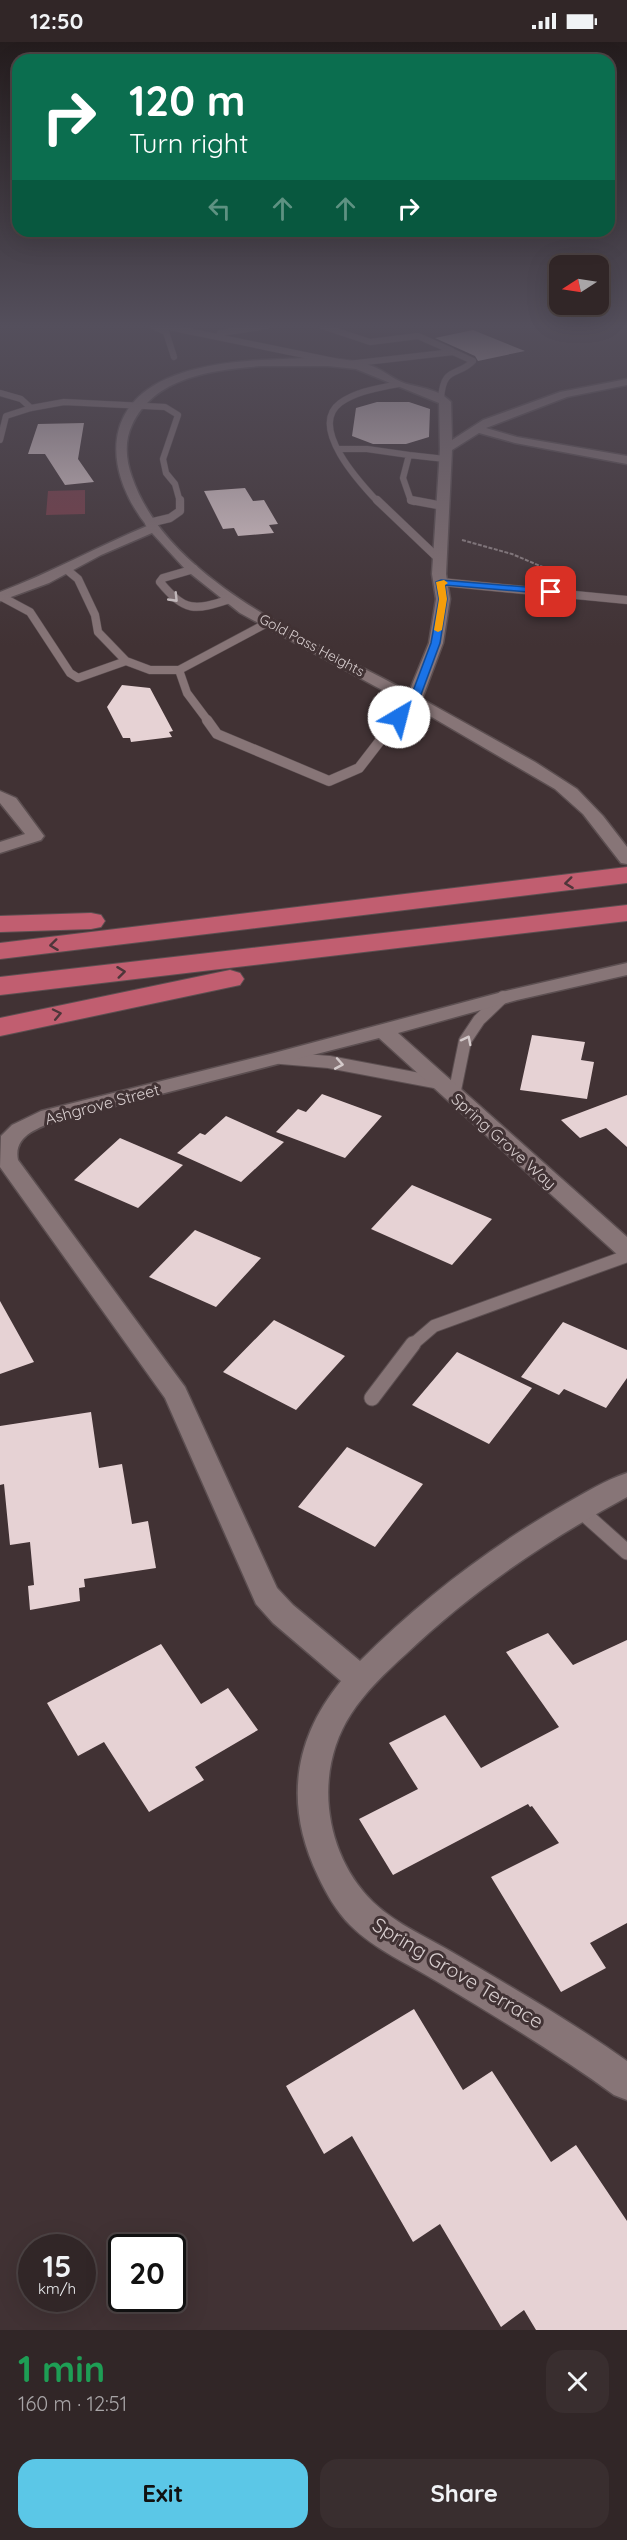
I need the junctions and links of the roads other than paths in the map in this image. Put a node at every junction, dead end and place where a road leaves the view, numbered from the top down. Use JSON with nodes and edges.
{"nodes":[{"id":1,"x":123,"y":433,"type":"edge"},
{"id":2,"x":172,"y":433,"type":"edge"},
{"id":3,"x":330,"y":433,"type":"edge"},
{"id":4,"x":446,"y":433,"type":"edge"},
{"id":5,"x":470,"y":433,"type":"edge"},
{"id":6,"x":492,"y":433,"type":"edge"},
{"id":7,"x":339,"y":449,"type":"junction"},
{"id":8,"x":446,"y":454,"type":"junction"},
{"id":9,"x":409,"y":456,"type":"junction"},
{"id":10,"x":627,"y":460,"type":"edge"},
{"id":11,"x":443,"y":506,"type":"junction"},
{"id":12,"x":151,"y":525,"type":"junction"},
{"id":13,"x":440,"y":560,"type":"junction"},
{"id":14,"x":66,"y":569,"type":"junction"},
{"id":15,"x":194,"y":569,"type":"junction"},
{"id":16,"x":441,"y":582,"type":"junction"},
{"id":17,"x":1,"y":597,"type":"edge"},
{"id":18,"x":230,"y":599,"type":"junction"},
{"id":19,"x":627,"y":600,"type":"edge"},
{"id":20,"x":269,"y":622,"type":"junction"},
{"id":21,"x":126,"y":661,"type":"junction"},
{"id":22,"x":179,"y":670,"type":"junction"},
{"id":23,"x":414,"y":700,"type":"junction"},
{"id":24,"x":0,"y":796,"type":"edge"},
{"id":25,"x":0,"y":848,"type":"edge"},
{"id":26,"x":627,"y":859,"type":"edge"},
{"id":27,"x":627,"y":876,"type":"edge"},
{"id":28,"x":425,"y":900,"type":"junction"},
{"id":29,"x":620,"y":914,"type":"edge"},
{"id":30,"x":0,"y":924,"type":"edge"},
{"id":31,"x":0,"y":951,"type":"edge"},
{"id":32,"x":627,"y":969,"type":"edge"},
{"id":33,"x":0,"y":986,"type":"edge"},
{"id":34,"x":503,"y":997,"type":"junction"},
{"id":35,"x":0,"y":1027,"type":"edge"},
{"id":36,"x":383,"y":1030,"type":"junction"},
{"id":37,"x":281,"y":1058,"type":"junction"},
{"id":38,"x":447,"y":1089,"type":"junction"},
{"id":39,"x":627,"y":1250,"type":"edge"},
{"id":40,"x":627,"y":1256,"type":"edge"},
{"id":41,"x":372,"y":1398,"type":"dead end"},
{"id":42,"x":627,"y":1484,"type":"edge"},
{"id":43,"x":580,"y":1510,"type":"junction"},
{"id":44,"x":627,"y":1552,"type":"edge"},
{"id":45,"x":361,"y":1680,"type":"junction"},
{"id":46,"x":627,"y":2082,"type":"edge"}],
"edges":[{"from":1,"to":12,"type":"street","name":"Gold Pass Heights"},
{"from":2,"to":12,"type":"lane"},
{"from":3,"to":7,"type":"lane"},
{"from":4,"to":8,"type":"street"},
{"from":5,"to":8,"type":"street"},
{"from":6,"to":10,"type":"street"},
{"from":7,"to":9,"type":"lane"},
{"from":7,"to":13,"type":"lane"},
{"from":8,"to":9,"type":"lane"},
{"from":8,"to":11,"type":"street"},
{"from":9,"to":11,"type":"lane"},
{"from":11,"to":13,"type":"street"},
{"from":12,"to":14,"type":"street"},
{"from":12,"to":15,"type":"street","name":"Gold Pass Heights"},
{"from":13,"to":16,"type":"street"},
{"from":14,"to":17,"type":"street"},
{"from":14,"to":21,"type":"lane"},
{"from":15,"to":18,"type":"street","name":"Gold Pass Heights"},
{"from":15,"to":18,"type":"lane","one_way":true},
{"from":16,"to":19,"type":"lane"},
{"from":16,"to":23,"type":"street"},
{"from":17,"to":21,"type":"lane"},
{"from":18,"to":20,"type":"street","name":"Gold Pass Heights"},
{"from":20,"to":22,"type":"lane"},
{"from":20,"to":23,"type":"street","name":"Gold Pass Heights"},
{"from":21,"to":22,"type":"lane"},
{"from":22,"to":23,"type":"lane"},
{"from":23,"to":26,"type":"street","name":"Gold Pass Heights"},
{"from":24,"to":25,"type":"street"},
{"from":27,"to":28,"type":"highway","one_way":true},
{"from":28,"to":30,"type":"highway"},
{"from":28,"to":31,"type":"highway","one_way":true},
{"from":33,"to":29,"type":"highway","one_way":true},
{"from":35,"to":29,"type":"highway","one_way":true},
{"from":32,"to":34,"type":"street","name":"Ashgrove Street"},
{"from":34,"to":36,"type":"street","name":"Ashgrove Street"},
{"from":38,"to":34,"type":"lane","one_way":true},
{"from":36,"to":37,"type":"street","name":"Ashgrove Street"},
{"from":36,"to":38,"type":"street","name":"Spring Grove Way"},
{"from":37,"to":38,"type":"lane","one_way":true},
{"from":37,"to":45,"type":"street","name":"Ashgrove Street"},
{"from":38,"to":39,"type":"street","name":"Spring Grove Way"},
{"from":40,"to":41,"type":"lane"},
{"from":42,"to":43,"type":"street","name":"Spring Grove Terrace"},
{"from":43,"to":44,"type":"lane"},
{"from":43,"to":45,"type":"street","name":"Spring Grove Terrace"},
{"from":45,"to":46,"type":"street","name":"Spring Grove Terrace"}]}
